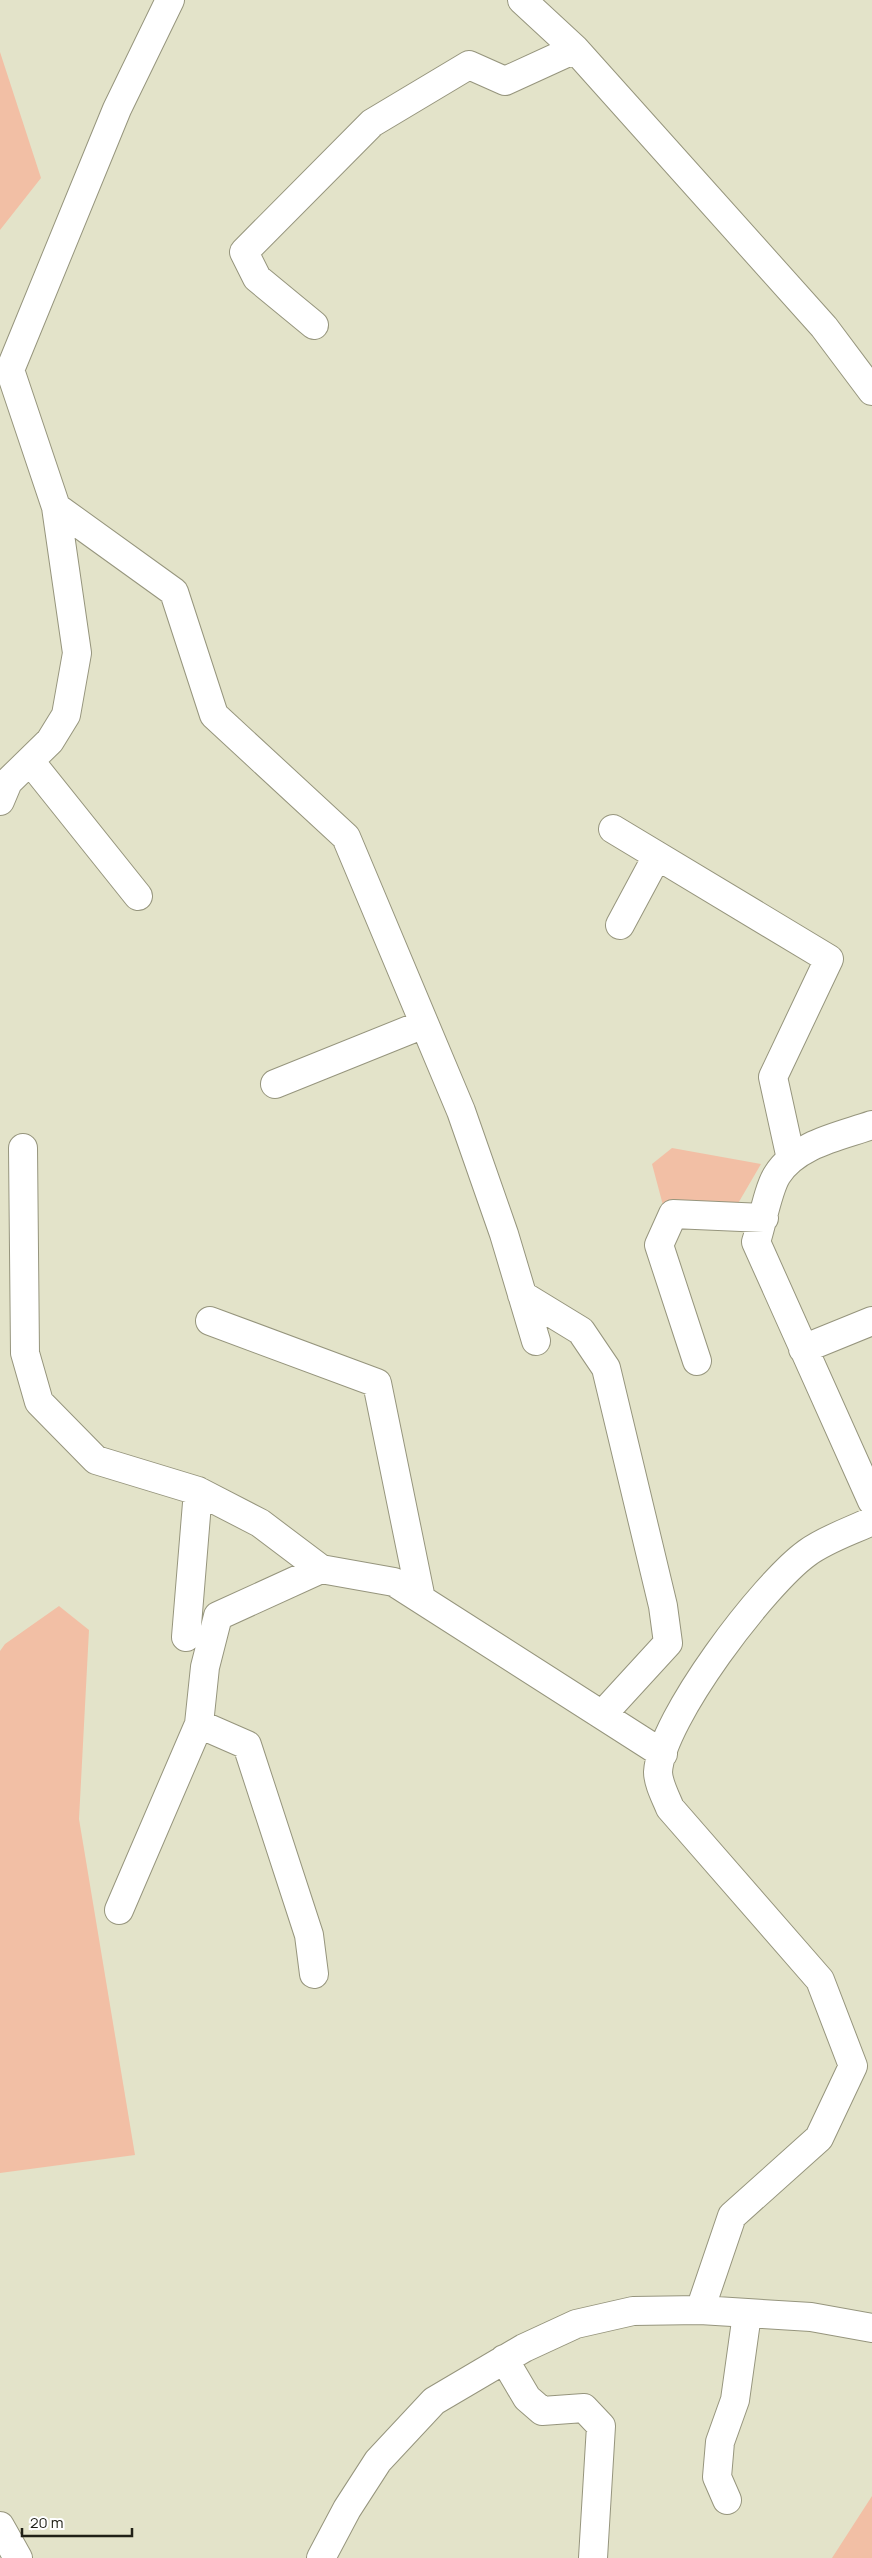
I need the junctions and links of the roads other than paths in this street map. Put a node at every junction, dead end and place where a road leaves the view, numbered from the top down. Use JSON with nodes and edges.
{"nodes":[{"id":1,"x":170,"y":0,"type":"edge"},
{"id":2,"x":522,"y":0,"type":"edge"},
{"id":3,"x":575,"y":49,"type":"junction"},
{"id":4,"x":314,"y":325,"type":"dead end"},
{"id":5,"x":872,"y":391,"type":"edge"},
{"id":6,"x":56,"y":507,"type":"junction"},
{"id":7,"x":30,"y":761,"type":"junction"},
{"id":8,"x":3,"y":788,"type":"edge"},
{"id":9,"x":613,"y":830,"type":"dead end"},
{"id":10,"x":657,"y":856,"type":"junction"},
{"id":11,"x":138,"y":896,"type":"dead end"},
{"id":12,"x":620,"y":925,"type":"dead end"},
{"id":13,"x":424,"y":1024,"type":"junction"},
{"id":14,"x":275,"y":1084,"type":"dead end"},
{"id":15,"x":872,"y":1125,"type":"edge"},
{"id":16,"x":23,"y":1148,"type":"dead end"},
{"id":17,"x":792,"y":1159,"type":"junction"},
{"id":18,"x":764,"y":1218,"type":"junction"},
{"id":19,"x":522,"y":1295,"type":"junction"},
{"id":20,"x":210,"y":1321,"type":"dead end"},
{"id":21,"x":872,"y":1321,"type":"edge"},
{"id":22,"x":536,"y":1341,"type":"dead end"},
{"id":23,"x":803,"y":1349,"type":"junction"},
{"id":24,"x":697,"y":1362,"type":"dead end"},
{"id":25,"x":198,"y":1491,"type":"junction"},
{"id":26,"x":872,"y":1501,"type":"edge"},
{"id":27,"x":872,"y":1521,"type":"edge"},
{"id":28,"x":321,"y":1569,"type":"junction"},
{"id":29,"x":421,"y":1599,"type":"junction"},
{"id":30,"x":186,"y":1637,"type":"dead end"},
{"id":31,"x":602,"y":1715,"type":"junction"},
{"id":32,"x":199,"y":1724,"type":"junction"},
{"id":33,"x":663,"y":1754,"type":"junction"},
{"id":34,"x":119,"y":1910,"type":"dead end"},
{"id":35,"x":314,"y":1974,"type":"dead end"},
{"id":36,"x":863,"y":2065,"type":"edge"},
{"id":37,"x":700,"y":2310,"type":"junction"},
{"id":38,"x":747,"y":2314,"type":"junction"},
{"id":39,"x":872,"y":2328,"type":"edge"},
{"id":40,"x":504,"y":2359,"type":"junction"},
{"id":41,"x":727,"y":2500,"type":"dead end"},
{"id":42,"x":0,"y":2526,"type":"edge"},
{"id":43,"x":18,"y":2558,"type":"edge"},
{"id":44,"x":321,"y":2558,"type":"edge"},
{"id":45,"x":593,"y":2558,"type":"edge"}],
"edges":[{"from":1,"to":6,"type":"street"},
{"from":2,"to":3,"type":"street"},
{"from":3,"to":4,"type":"street"},
{"from":3,"to":5,"type":"street"},
{"from":6,"to":7,"type":"street"},
{"from":6,"to":13,"type":"street"},
{"from":7,"to":8,"type":"street"},
{"from":7,"to":11,"type":"street"},
{"from":9,"to":10,"type":"street"},
{"from":10,"to":12,"type":"street"},
{"from":10,"to":17,"type":"street"},
{"from":13,"to":14,"type":"street"},
{"from":13,"to":19,"type":"street"},
{"from":15,"to":17,"type":"street"},
{"from":16,"to":25,"type":"street"},
{"from":17,"to":18,"type":"street"},
{"from":18,"to":23,"type":"street"},
{"from":18,"to":24,"type":"street"},
{"from":19,"to":22,"type":"street"},
{"from":19,"to":31,"type":"street"},
{"from":20,"to":29,"type":"street"},
{"from":21,"to":23,"type":"street"},
{"from":23,"to":26,"type":"street"},
{"from":25,"to":28,"type":"street"},
{"from":25,"to":30,"type":"street"},
{"from":27,"to":33,"type":"street"},
{"from":28,"to":29,"type":"street"},
{"from":28,"to":32,"type":"street"},
{"from":29,"to":31,"type":"street"},
{"from":31,"to":33,"type":"street"},
{"from":32,"to":34,"type":"street"},
{"from":32,"to":35,"type":"street"},
{"from":33,"to":36,"type":"street"},
{"from":36,"to":37,"type":"street"},
{"from":37,"to":38,"type":"street"},
{"from":37,"to":40,"type":"street"},
{"from":38,"to":39,"type":"street"},
{"from":38,"to":41,"type":"street"},
{"from":40,"to":44,"type":"street"},
{"from":40,"to":45,"type":"street"},
{"from":42,"to":43,"type":"street"}]}
